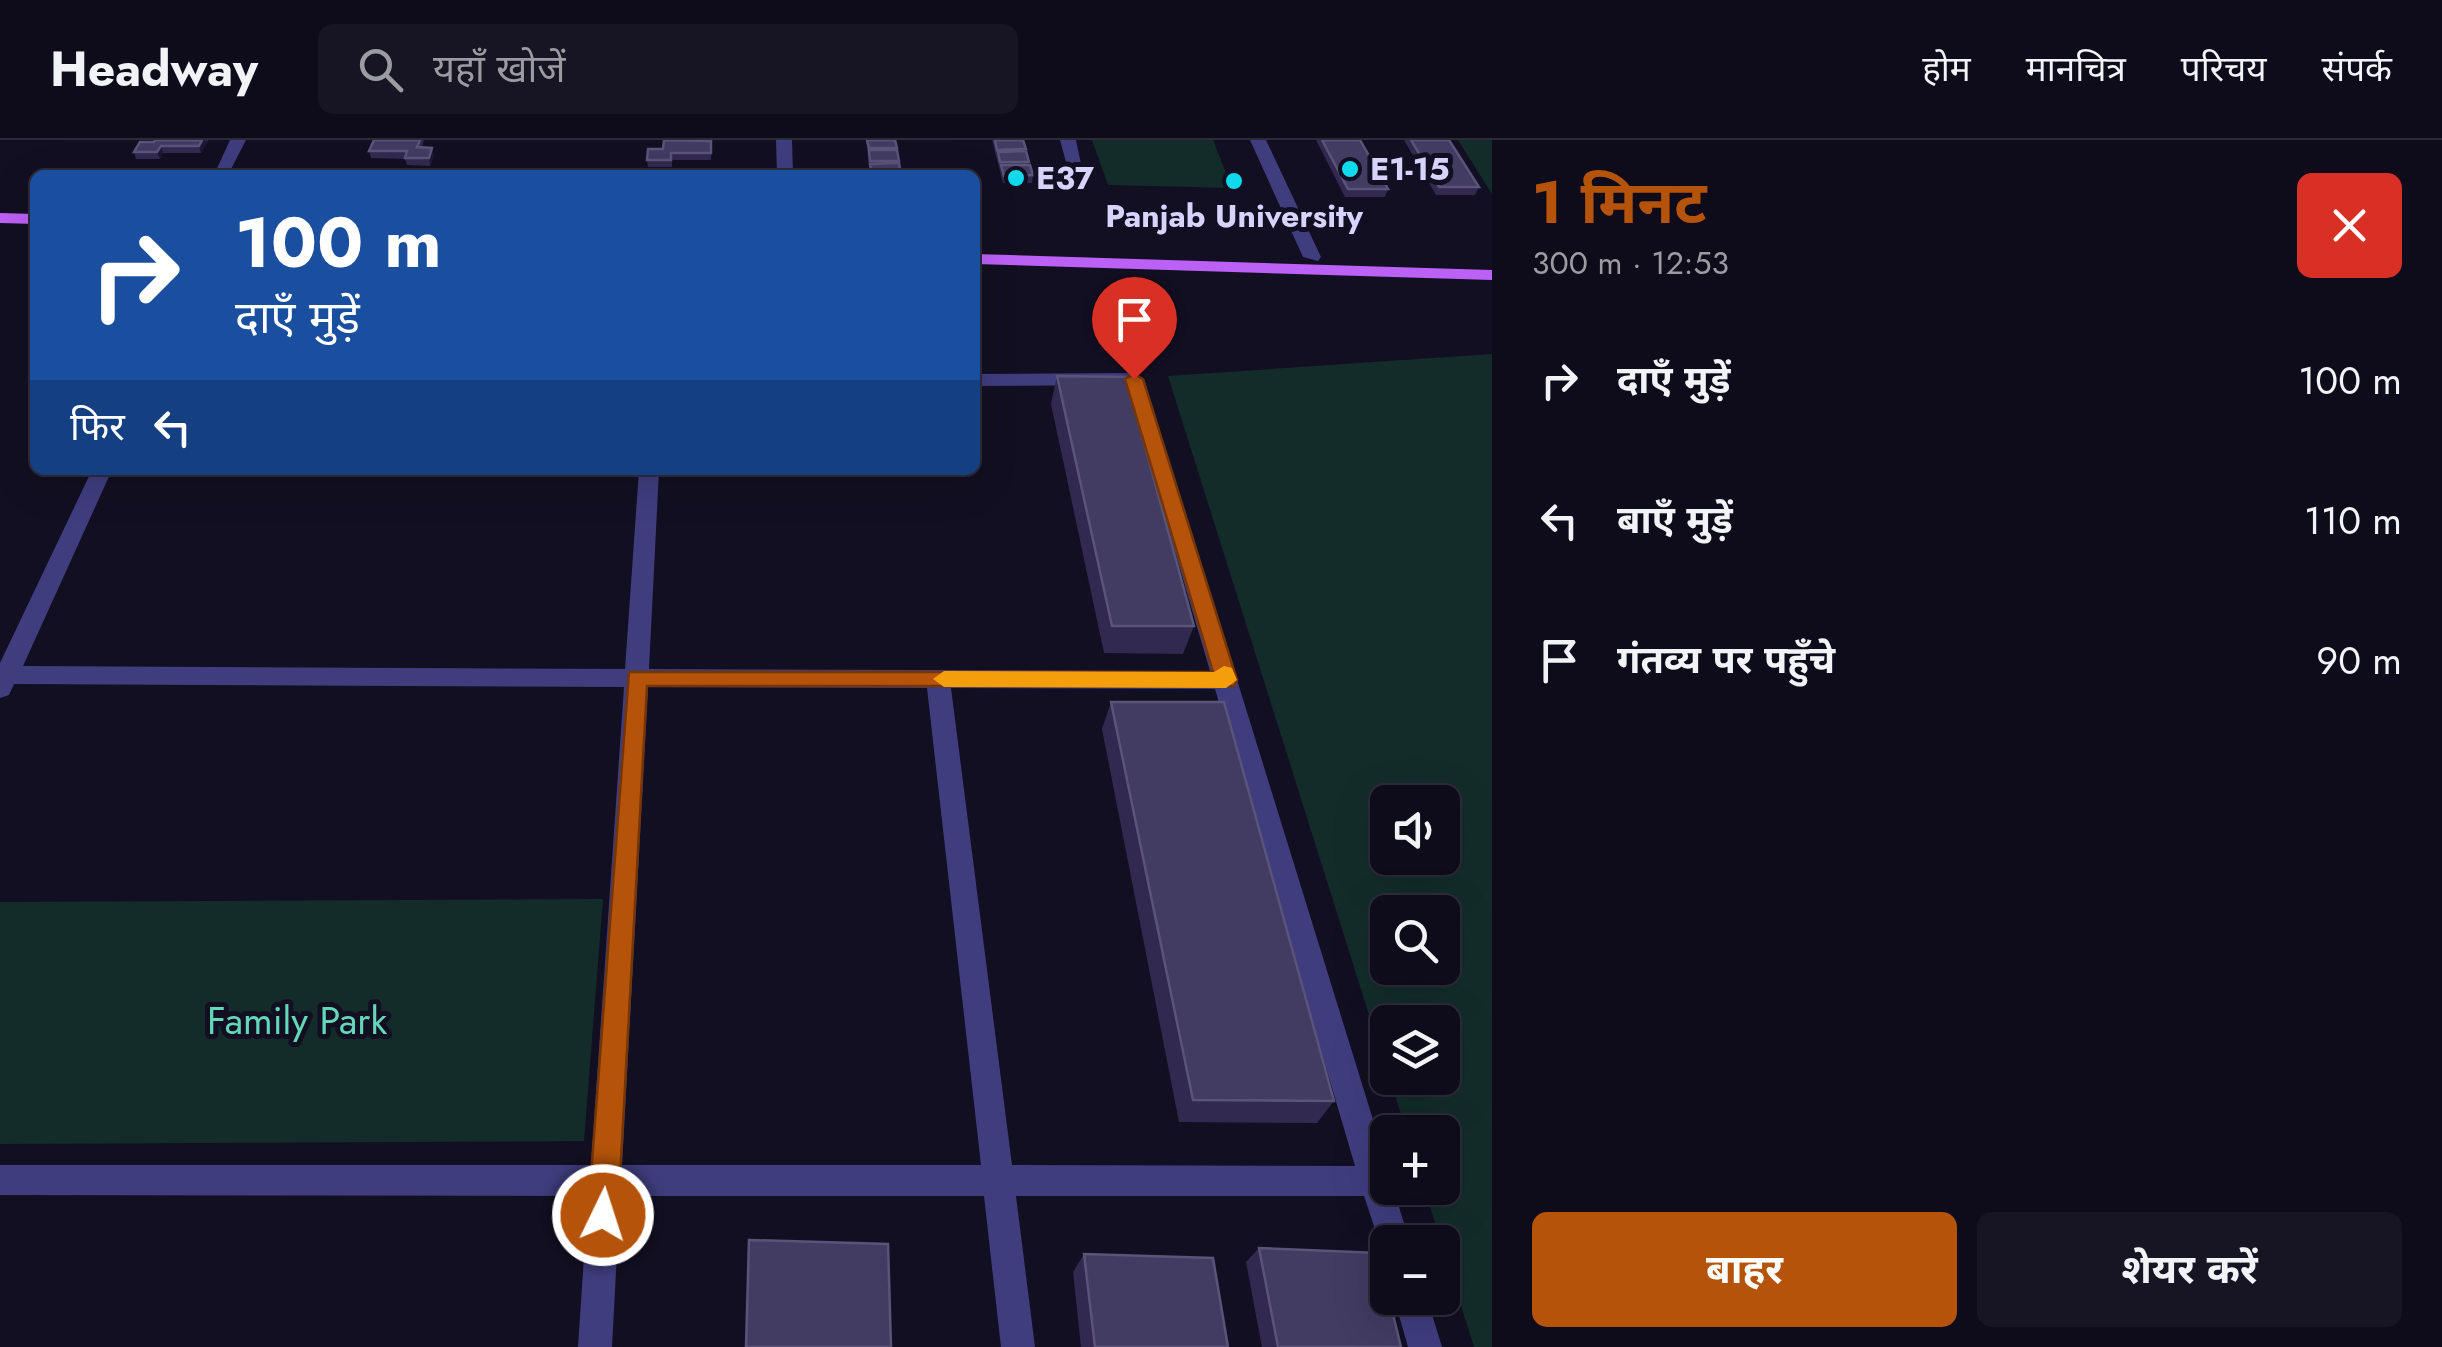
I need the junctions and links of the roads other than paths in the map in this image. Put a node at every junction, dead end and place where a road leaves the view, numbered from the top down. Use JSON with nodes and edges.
{"nodes":[{"id":1,"x":238,"y":140,"type":"edge"},
{"id":2,"x":784,"y":140,"type":"edge"},
{"id":3,"x":1068,"y":140,"type":"edge"},
{"id":4,"x":1258,"y":140,"type":"edge"},
{"id":5,"x":223,"y":170,"type":"edge"},
{"id":6,"x":784,"y":170,"type":"edge"},
{"id":7,"x":1080,"y":184,"type":"dead end"},
{"id":8,"x":0,"y":218,"type":"edge"},
{"id":9,"x":30,"y":219,"type":"edge"},
{"id":10,"x":0,"y":232,"type":"edge"},
{"id":11,"x":30,"y":233,"type":"edge"},
{"id":12,"x":980,"y":246,"type":"edge"},
{"id":13,"x":1312,"y":257,"type":"junction"},
{"id":14,"x":980,"y":258,"type":"edge"},
{"id":15,"x":1492,"y":258,"type":"edge"},
{"id":16,"x":1492,"y":275,"type":"edge"},
{"id":17,"x":980,"y":380,"type":"edge"},
{"id":18,"x":100,"y":475,"type":"edge"},
{"id":19,"x":649,"y":475,"type":"edge"},
{"id":20,"x":636,"y":678,"type":"junction"},
{"id":21,"x":2,"y":679,"type":"edge"},
{"id":22,"x":938,"y":679,"type":"junction"},
{"id":23,"x":1226,"y":680,"type":"junction"},
{"id":24,"x":1370,"y":1161,"type":"edge"},
{"id":25,"x":0,"y":1180,"type":"edge"},
{"id":26,"x":996,"y":1181,"type":"junction"},
{"id":27,"x":1370,"y":1181,"type":"edge"},
{"id":28,"x":605,"y":1182,"type":"junction"},
{"id":29,"x":1415,"y":1315,"type":"edge"},
{"id":30,"x":595,"y":1347,"type":"edge"},
{"id":31,"x":1018,"y":1347,"type":"edge"},
{"id":32,"x":1425,"y":1347,"type":"edge"}],
"edges":[{"from":1,"to":5,"type":"street"},
{"from":2,"to":6,"type":"street"},
{"from":3,"to":7,"type":"street"},
{"from":4,"to":13,"type":"street"},
{"from":8,"to":9,"type":"main road"},
{"from":10,"to":11,"type":"main road"},
{"from":12,"to":13,"type":"main road"},
{"from":13,"to":15,"type":"main road"},
{"from":14,"to":16,"type":"main road"},
{"from":17,"to":23,"type":"street"},
{"from":18,"to":21,"type":"street"},
{"from":19,"to":20,"type":"street"},
{"from":20,"to":21,"type":"street"},
{"from":20,"to":22,"type":"street"},
{"from":20,"to":28,"type":"street"},
{"from":22,"to":23,"type":"street"},
{"from":22,"to":26,"type":"street"},
{"from":23,"to":24,"type":"street"},
{"from":25,"to":28,"type":"street"},
{"from":26,"to":27,"type":"street"},
{"from":26,"to":28,"type":"street"},
{"from":26,"to":31,"type":"street"},
{"from":28,"to":30,"type":"street"},
{"from":29,"to":32,"type":"street"}]}
